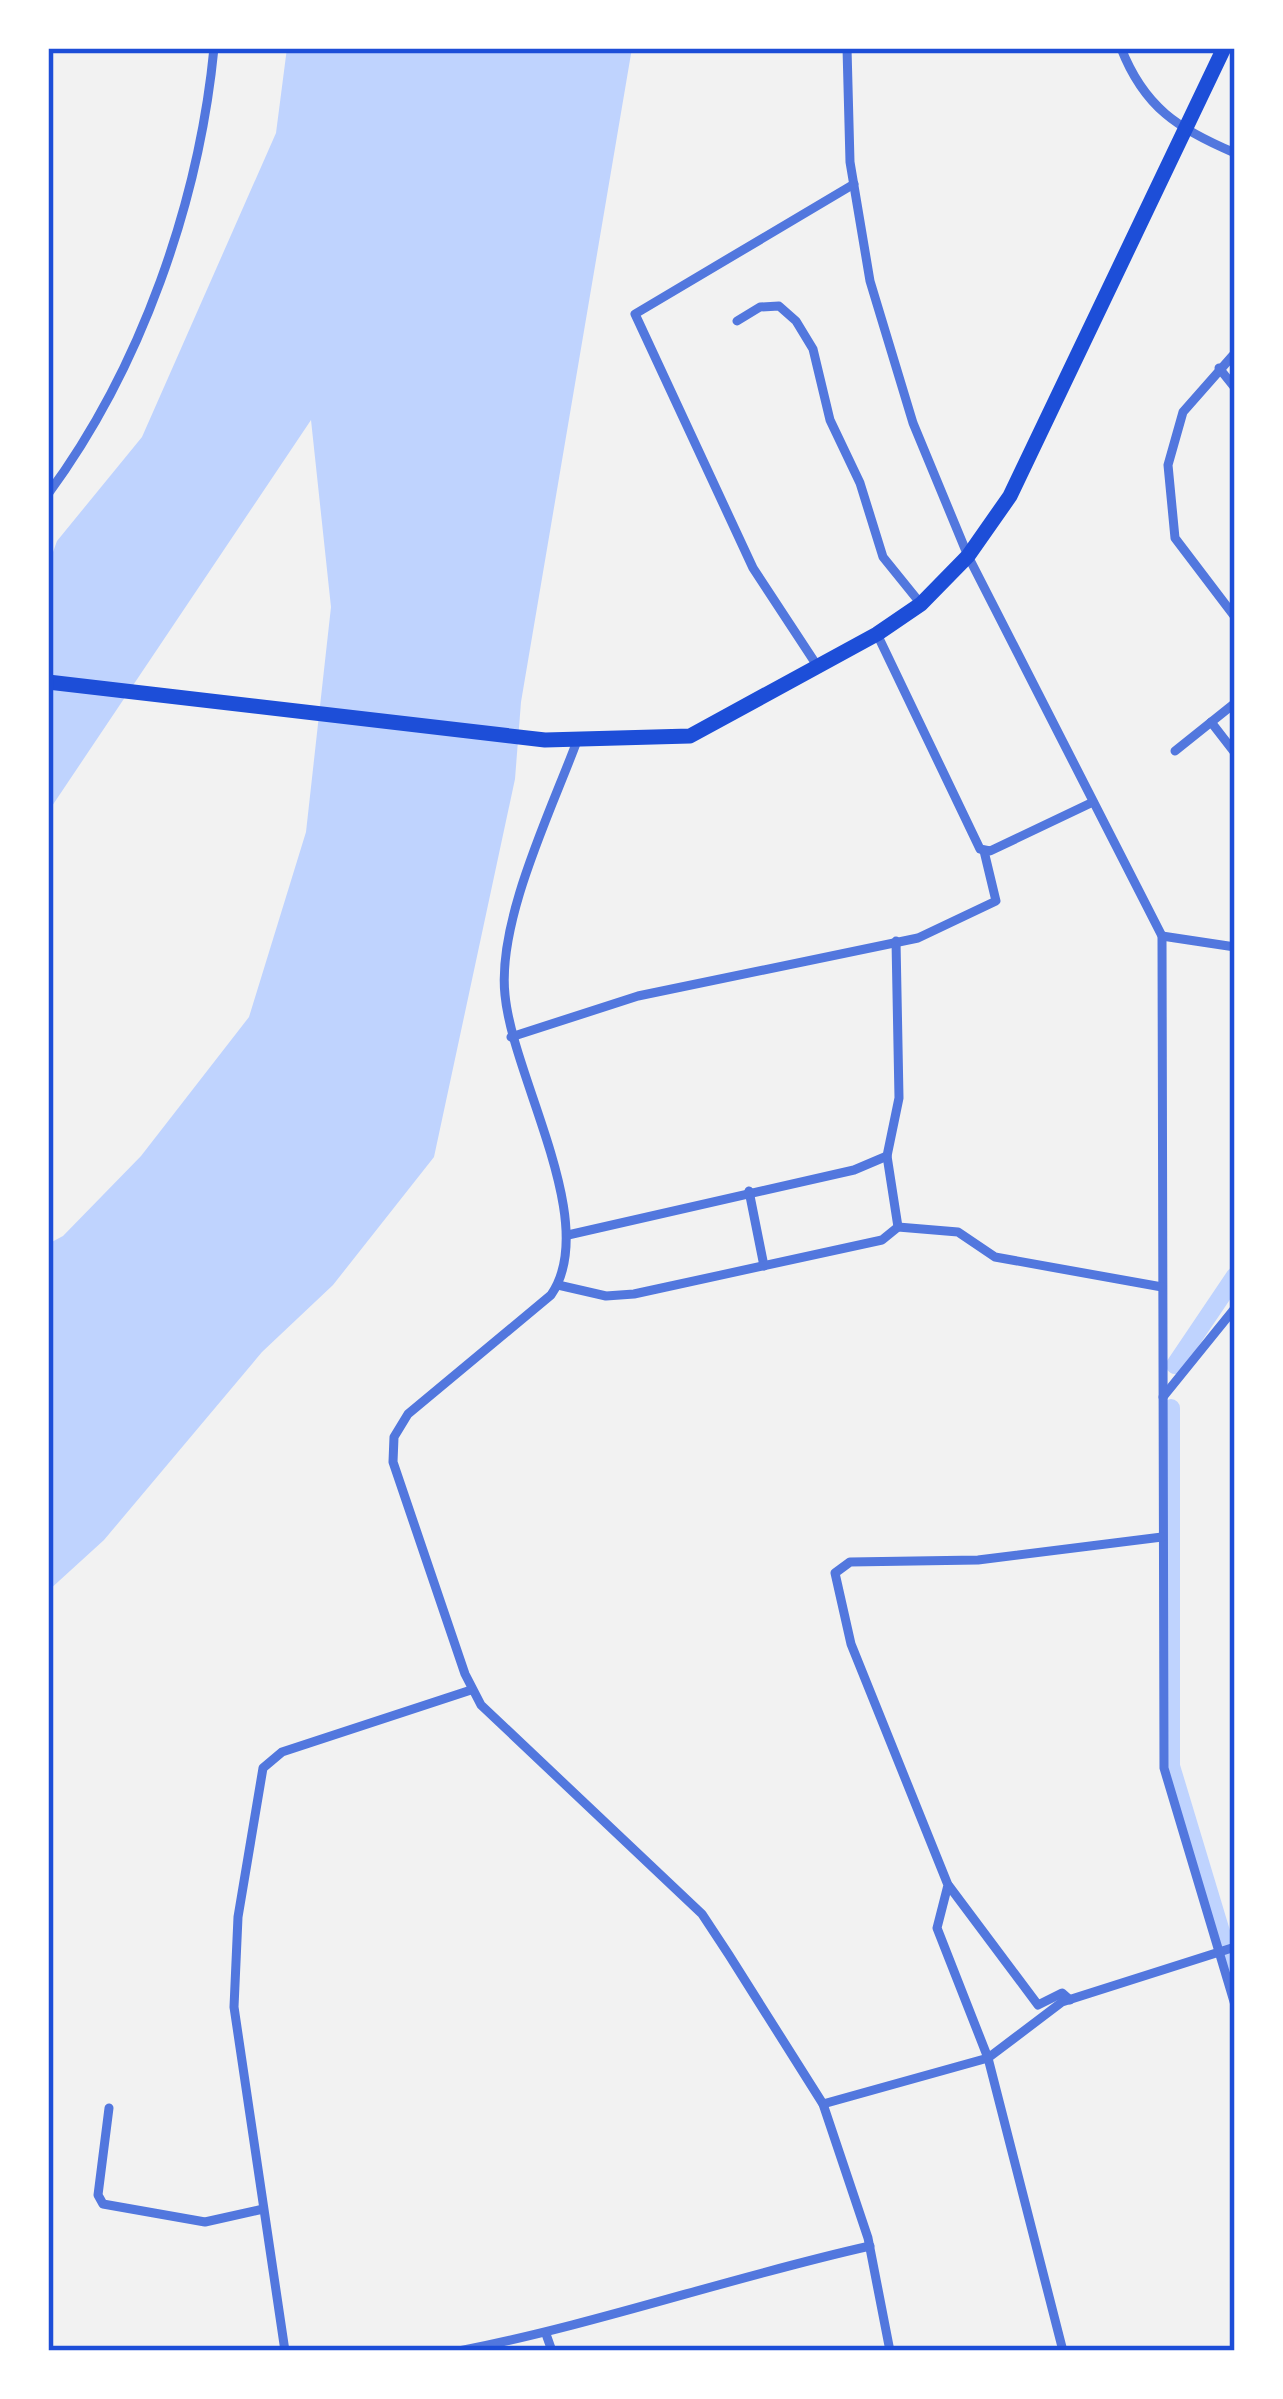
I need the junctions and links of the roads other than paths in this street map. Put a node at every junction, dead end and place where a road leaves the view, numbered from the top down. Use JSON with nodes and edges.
{"nodes":[{"id":1,"x":214,"y":48,"type":"edge"},
{"id":2,"x":847,"y":48,"type":"edge"},
{"id":3,"x":1121,"y":48,"type":"edge"},
{"id":4,"x":1224,"y":48,"type":"edge"},
{"id":5,"x":1183,"y":131,"type":"junction"},
{"id":6,"x":1235,"y":152,"type":"edge"},
{"id":7,"x":854,"y":184,"type":"junction"},
{"id":8,"x":737,"y":321,"type":"dead end"},
{"id":9,"x":1235,"y":353,"type":"edge"},
{"id":10,"x":1219,"y":368,"type":"junction"},
{"id":11,"x":1235,"y":388,"type":"edge"},
{"id":12,"x":48,"y":494,"type":"edge"},
{"id":13,"x":968,"y":556,"type":"junction"},
{"id":14,"x":920,"y":604,"type":"junction"},
{"id":15,"x":1235,"y":616,"type":"edge"},
{"id":16,"x":877,"y":634,"type":"junction"},
{"id":17,"x":818,"y":667,"type":"junction"},
{"id":18,"x":48,"y":682,"type":"edge"},
{"id":19,"x":1235,"y":703,"type":"edge"},
{"id":20,"x":1211,"y":722,"type":"junction"},
{"id":21,"x":577,"y":741,"type":"junction"},
{"id":22,"x":1174,"y":751,"type":"dead end"},
{"id":23,"x":1235,"y":753,"type":"edge"},
{"id":24,"x":1094,"y":802,"type":"junction"},
{"id":25,"x":983,"y":851,"type":"junction"},
{"id":26,"x":1162,"y":936,"type":"junction"},
{"id":27,"x":896,"y":941,"type":"junction"},
{"id":28,"x":1235,"y":946,"type":"edge"},
{"id":29,"x":512,"y":1036,"type":"junction"},
{"id":30,"x":887,"y":1156,"type":"junction"},
{"id":31,"x":749,"y":1191,"type":"junction"},
{"id":32,"x":898,"y":1227,"type":"junction"},
{"id":33,"x":568,"y":1234,"type":"junction"},
{"id":34,"x":764,"y":1266,"type":"junction"},
{"id":35,"x":558,"y":1285,"type":"junction"},
{"id":36,"x":1162,"y":1287,"type":"junction"},
{"id":37,"x":1235,"y":1308,"type":"edge"},
{"id":38,"x":1161,"y":1399,"type":"junction"},
{"id":39,"x":1162,"y":1537,"type":"junction"},
{"id":40,"x":471,"y":1690,"type":"junction"},
{"id":41,"x":948,"y":1885,"type":"junction"},
{"id":42,"x":1233,"y":1947,"type":"edge"},
{"id":43,"x":1218,"y":1948,"type":"junction"},
{"id":44,"x":1070,"y":2000,"type":"junction"},
{"id":45,"x":1235,"y":2006,"type":"edge"},
{"id":46,"x":988,"y":2058,"type":"junction"},
{"id":47,"x":823,"y":2104,"type":"junction"},
{"id":48,"x":109,"y":2108,"type":"dead end"},
{"id":49,"x":263,"y":2209,"type":"junction"},
{"id":50,"x":869,"y":2246,"type":"junction"},
{"id":51,"x":546,"y":2334,"type":"junction"},
{"id":52,"x":285,"y":2351,"type":"edge"},
{"id":53,"x":459,"y":2351,"type":"edge"},
{"id":54,"x":552,"y":2351,"type":"edge"},
{"id":55,"x":890,"y":2351,"type":"edge"},
{"id":56,"x":1063,"y":2351,"type":"edge"}],
"edges":[{"from":1,"to":12,"type":"street"},
{"from":2,"to":7,"type":"street"},
{"from":3,"to":5,"type":"street"},
{"from":4,"to":5,"type":"main road"},
{"from":5,"to":6,"type":"street"},
{"from":5,"to":13,"type":"main road"},
{"from":7,"to":13,"type":"street"},
{"from":7,"to":17,"type":"street"},
{"from":8,"to":14,"type":"street"},
{"from":9,"to":10,"type":"street"},
{"from":10,"to":11,"type":"street"},
{"from":10,"to":15,"type":"street"},
{"from":13,"to":14,"type":"main road"},
{"from":13,"to":24,"type":"street"},
{"from":14,"to":16,"type":"main road"},
{"from":16,"to":17,"type":"main road"},
{"from":16,"to":25,"type":"street"},
{"from":17,"to":21,"type":"main road"},
{"from":18,"to":21,"type":"main road"},
{"from":19,"to":20,"type":"street"},
{"from":20,"to":22,"type":"street"},
{"from":20,"to":23,"type":"street"},
{"from":21,"to":29,"type":"street"},
{"from":24,"to":25,"type":"street"},
{"from":24,"to":26,"type":"street"},
{"from":25,"to":27,"type":"street"},
{"from":26,"to":28,"type":"street"},
{"from":26,"to":36,"type":"street"},
{"from":27,"to":29,"type":"street"},
{"from":27,"to":30,"type":"street"},
{"from":29,"to":33,"type":"street"},
{"from":30,"to":31,"type":"street"},
{"from":30,"to":32,"type":"street"},
{"from":31,"to":33,"type":"street"},
{"from":31,"to":34,"type":"street"},
{"from":32,"to":34,"type":"street"},
{"from":32,"to":36,"type":"street"},
{"from":33,"to":35,"type":"street"},
{"from":34,"to":35,"type":"street"},
{"from":35,"to":40,"type":"street"},
{"from":36,"to":38,"type":"street"},
{"from":37,"to":38,"type":"street"},
{"from":38,"to":39,"type":"street"},
{"from":39,"to":41,"type":"street"},
{"from":39,"to":43,"type":"street"},
{"from":40,"to":47,"type":"street"},
{"from":40,"to":49,"type":"street"},
{"from":41,"to":44,"type":"street"},
{"from":41,"to":46,"type":"street"},
{"from":42,"to":43,"type":"street"},
{"from":43,"to":44,"type":"street"},
{"from":43,"to":45,"type":"street"},
{"from":44,"to":46,"type":"street"},
{"from":46,"to":47,"type":"street"},
{"from":46,"to":56,"type":"street"},
{"from":47,"to":50,"type":"street"},
{"from":48,"to":49,"type":"street"},
{"from":49,"to":52,"type":"street"},
{"from":50,"to":51,"type":"street"},
{"from":50,"to":55,"type":"street"},
{"from":51,"to":53,"type":"street"},
{"from":51,"to":54,"type":"street"}]}
